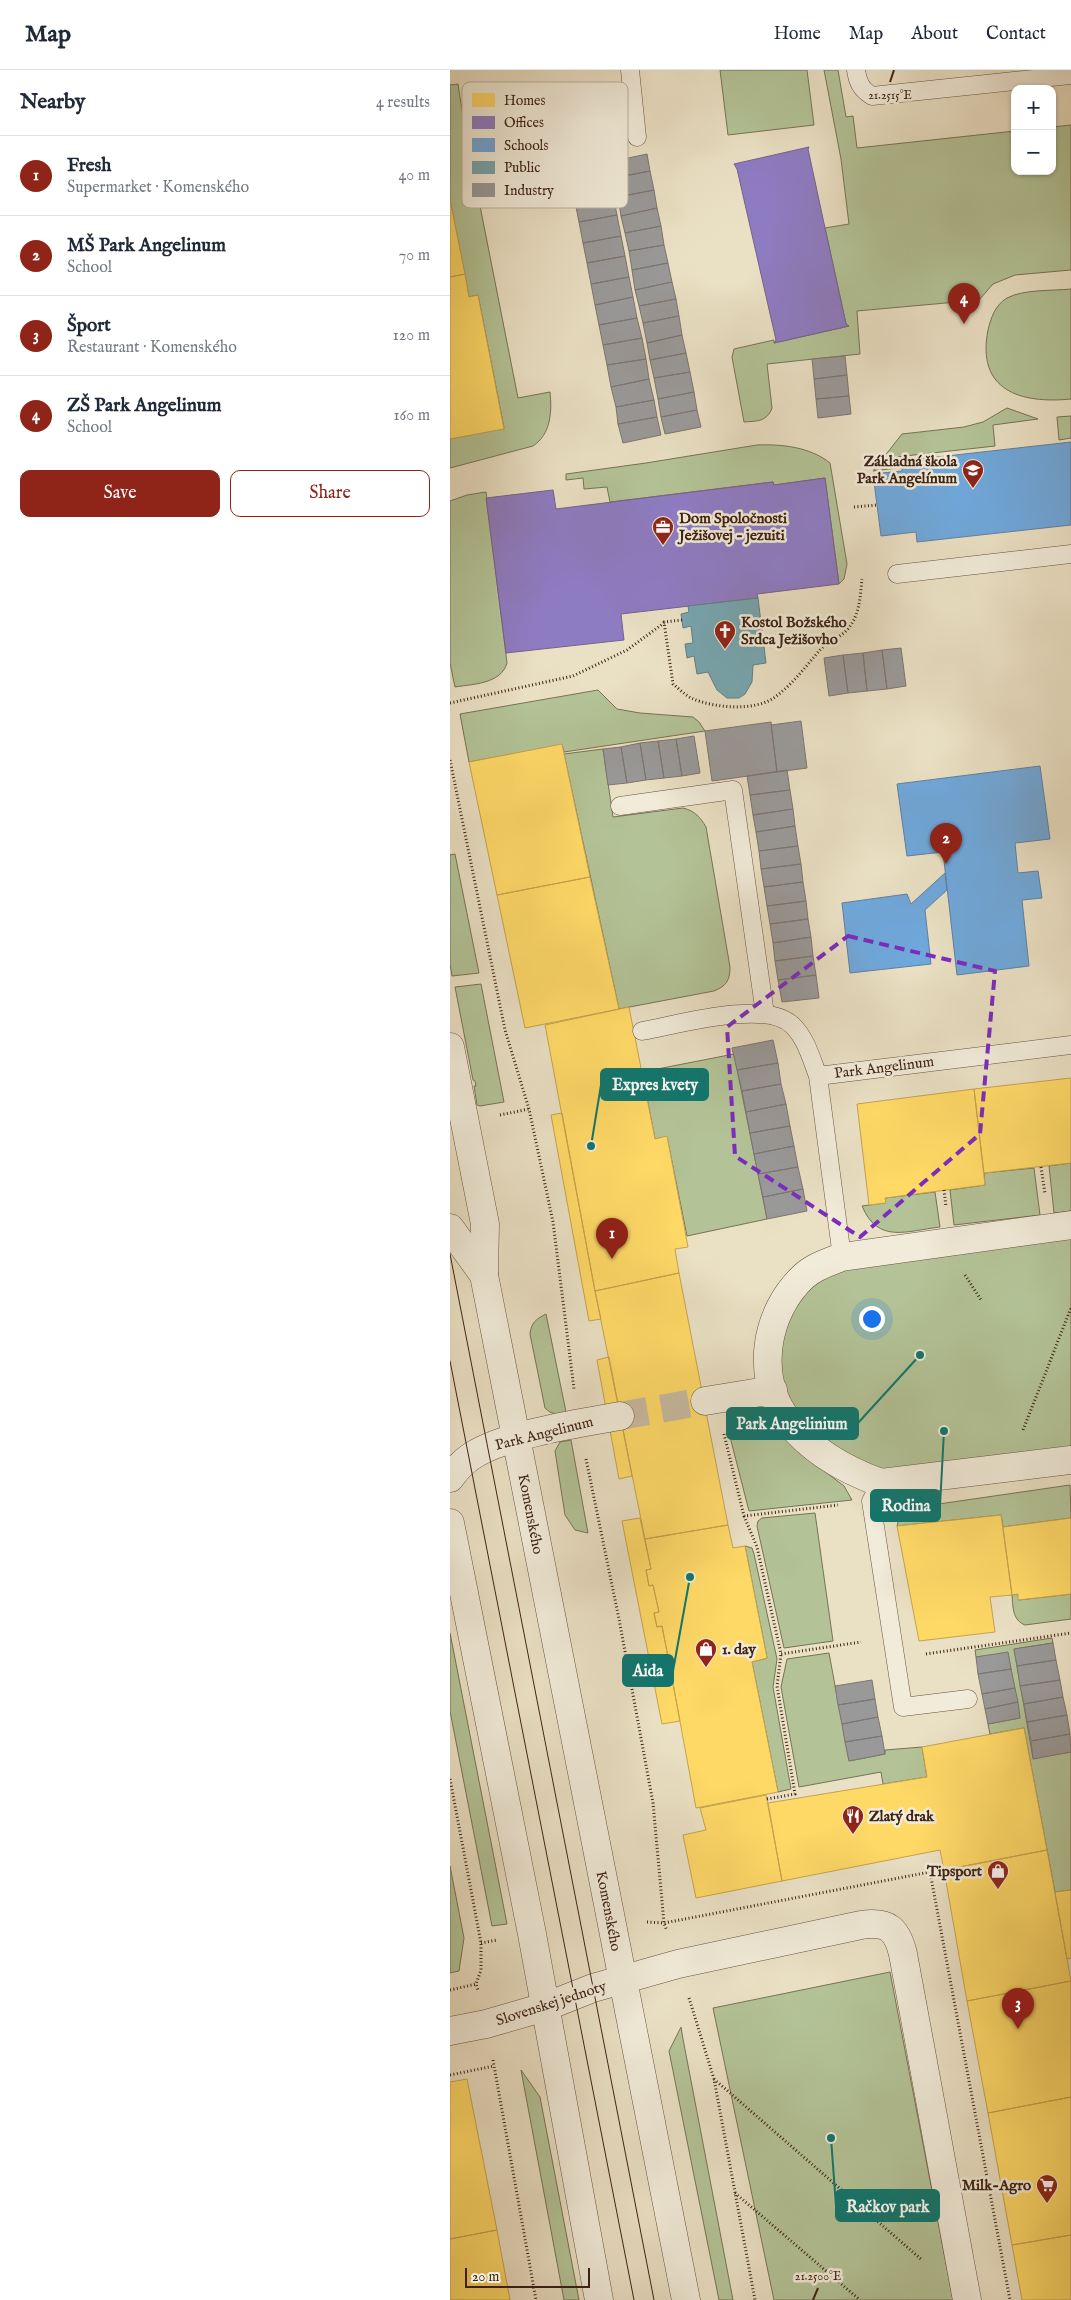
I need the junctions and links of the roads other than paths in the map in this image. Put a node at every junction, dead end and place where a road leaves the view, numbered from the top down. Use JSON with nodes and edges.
{"nodes":[{"id":1,"x":630,"y":70,"type":"edge"},
{"id":2,"x":856,"y":70,"type":"edge"},
{"id":3,"x":1071,"y":76,"type":"edge"},
{"id":4,"x":637,"y":136,"type":"dead end"},
{"id":5,"x":1071,"y":554,"type":"edge"},
{"id":6,"x":897,"y":574,"type":"dead end"},
{"id":7,"x":620,"y":806,"type":"dead end"},
{"id":8,"x":765,"y":1014,"type":"junction"},
{"id":9,"x":642,"y":1032,"type":"dead end"},
{"id":10,"x":1071,"y":1045,"type":"edge"},
{"id":11,"x":450,"y":1047,"type":"edge"},
{"id":12,"x":818,"y":1076,"type":"junction"},
{"id":13,"x":1071,"y":1225,"type":"edge"},
{"id":14,"x":450,"y":1228,"type":"edge"},
{"id":15,"x":842,"y":1257,"type":"junction"},
{"id":16,"x":484,"y":1275,"type":"junction"},
{"id":17,"x":773,"y":1390,"type":"junction"},
{"id":18,"x":710,"y":1400,"type":"tunnel mouth"},
{"id":19,"x":620,"y":1416,"type":"tunnel mouth"},
{"id":20,"x":516,"y":1439,"type":"junction"},
{"id":21,"x":1071,"y":1460,"type":"edge"},
{"id":22,"x":450,"y":1478,"type":"edge"},
{"id":23,"x":876,"y":1492,"type":"junction"},
{"id":24,"x":450,"y":1523,"type":"edge"},
{"id":25,"x":968,"y":1699,"type":"dead end"},
{"id":26,"x":623,"y":1980,"type":"junction"},
{"id":27,"x":545,"y":2008,"type":"junction"},
{"id":28,"x":450,"y":2031,"type":"edge"},
{"id":29,"x":599,"y":2300,"type":"edge"},
{"id":30,"x":686,"y":2300,"type":"edge"},
{"id":31,"x":967,"y":2300,"type":"edge"}],
"edges":[{"from":1,"to":4,"type":"lane"},
{"from":2,"to":3,"type":"lane"},
{"from":5,"to":6,"type":"lane"},
{"from":7,"to":8,"type":"lane"},
{"from":8,"to":9,"type":"lane"},
{"from":8,"to":12,"type":"lane"},
{"from":10,"to":12,"type":"lane","name":"Park Angelinum"},
{"from":11,"to":16,"type":"street","name":"Komenského"},
{"from":12,"to":15,"type":"lane","name":"Park Angelinum"},
{"from":13,"to":15,"type":"street"},
{"from":14,"to":16,"type":"street"},
{"from":15,"to":17,"type":"street"},
{"from":16,"to":20,"type":"street","name":"Komenského"},
{"from":17,"to":18,"type":"street"},
{"from":17,"to":23,"type":"street"},
{"from":19,"to":20,"type":"street","name":"Park Angelinum"},
{"from":20,"to":22,"type":"street","name":"Park Angelinum"},
{"from":20,"to":26,"type":"street","name":"Komenského"},
{"from":21,"to":23,"type":"street"},
{"from":23,"to":25,"type":"lane"},
{"from":24,"to":27,"type":"street"},
{"from":26,"to":27,"type":"street","name":"Slovenskej jednoty"},
{"from":26,"to":30,"type":"street","name":"Komenského"},
{"from":26,"to":31,"type":"street"},
{"from":27,"to":28,"type":"street","name":"Slovenskej jednoty"},
{"from":27,"to":29,"type":"street"}]}
